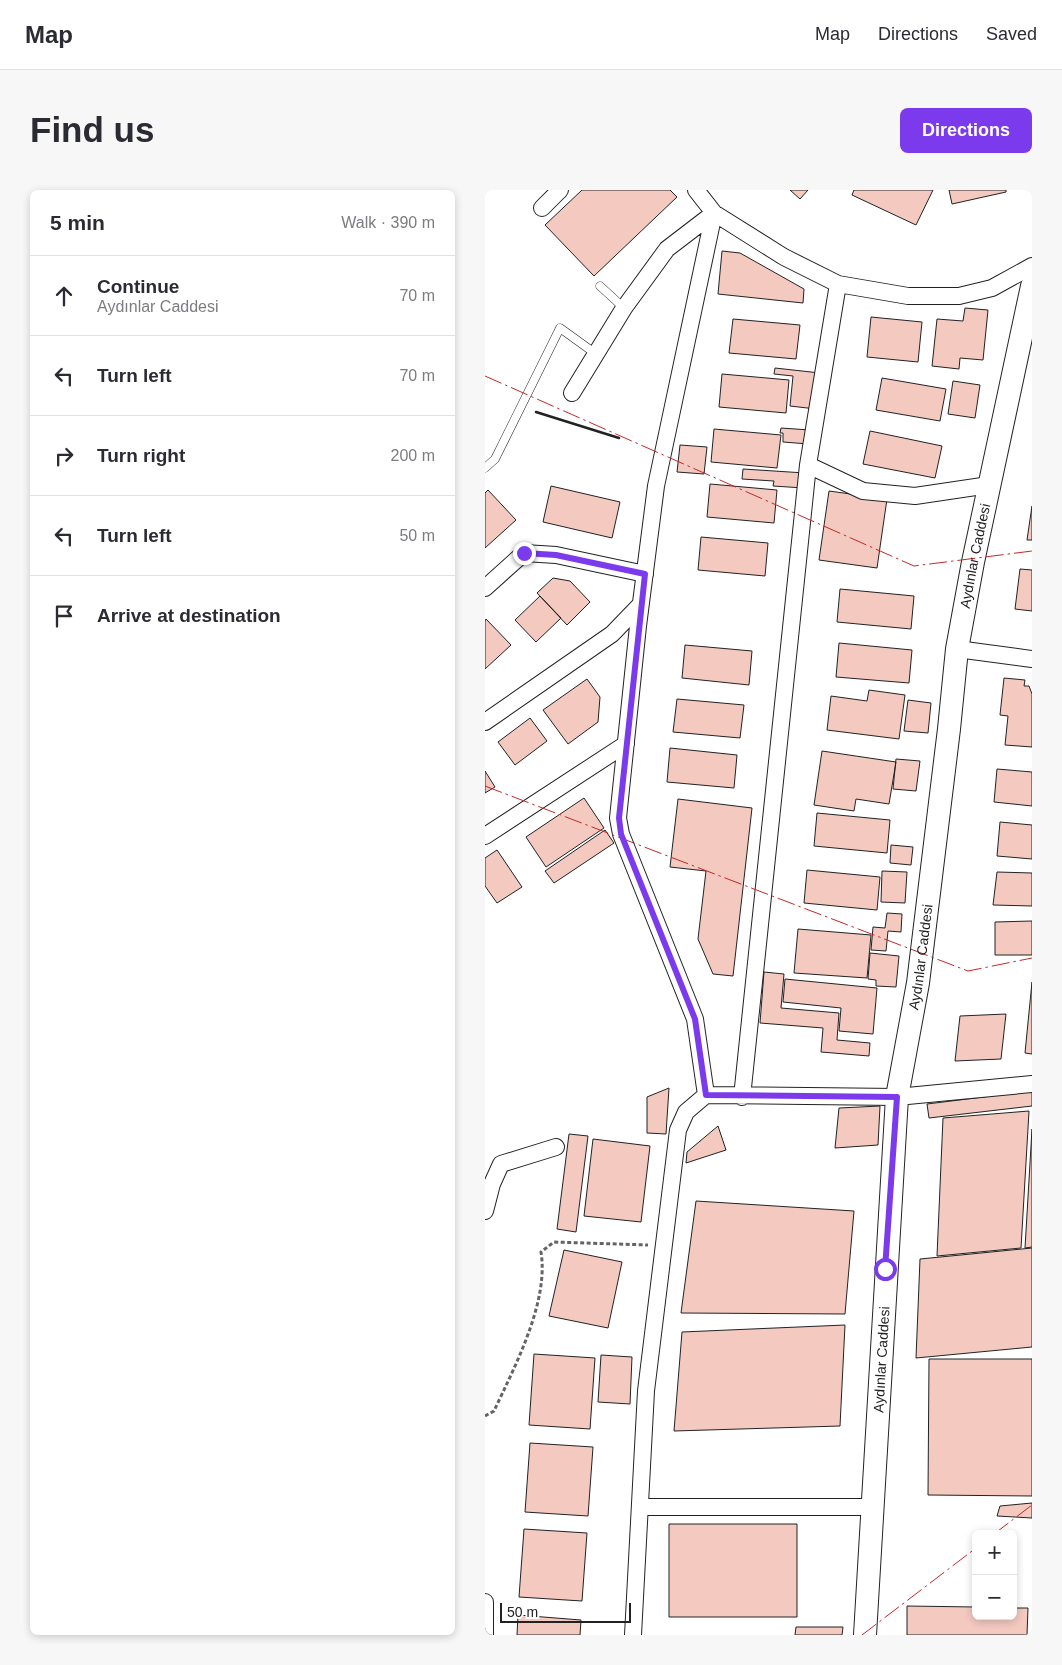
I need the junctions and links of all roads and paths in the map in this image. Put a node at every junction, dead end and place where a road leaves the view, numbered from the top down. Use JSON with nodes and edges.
{"nodes":[{"id":1,"x":560,"y":190,"type":"edge"},
{"id":2,"x":696,"y":190,"type":"edge"},
{"id":3,"x":542,"y":208,"type":"dead end"},
{"id":4,"x":714,"y":213,"type":"junction"},
{"id":5,"x":1032,"y":266,"type":"edge"},
{"id":6,"x":838,"y":284,"type":"junction"},
{"id":7,"x":600,"y":286,"type":"dead end"},
{"id":8,"x":1032,"y":286,"type":"edge"},
{"id":9,"x":624,"y":308,"type":"junction"},
{"id":10,"x":596,"y":354,"type":"junction"},
{"id":11,"x":572,"y":393,"type":"dead end"},
{"id":12,"x":808,"y":464,"type":"junction"},
{"id":13,"x":485,"y":468,"type":"edge"},
{"id":14,"x":989,"y":485,"type":"junction"},
{"id":15,"x":645,"y":574,"type":"junction"},
{"id":16,"x":485,"y":588,"type":"edge"},
{"id":17,"x":640,"y":605,"type":"junction"},
{"id":18,"x":957,"y":649,"type":"junction"},
{"id":19,"x":1032,"y":659,"type":"edge"},
{"id":20,"x":485,"y":722,"type":"edge"},
{"id":21,"x":626,"y":744,"type":"junction"},
{"id":22,"x":485,"y":836,"type":"edge"},
{"id":23,"x":1032,"y":1084,"type":"edge"},
{"id":24,"x":706,"y":1095,"type":"junction"},
{"id":25,"x":742,"y":1097,"type":"junction"},
{"id":26,"x":897,"y":1097,"type":"junction"},
{"id":27,"x":556,"y":1147,"type":"dead end"},
{"id":28,"x":485,"y":1211,"type":"edge"},
{"id":29,"x":664,"y":1246,"type":"junction"},
{"id":30,"x":485,"y":1416,"type":"edge"},
{"id":31,"x":639,"y":1507,"type":"junction"},
{"id":32,"x":873,"y":1507,"type":"junction"},
{"id":33,"x":485,"y":1602,"type":"edge"},
{"id":34,"x":485,"y":1635,"type":"edge"},
{"id":35,"x":633,"y":1635,"type":"edge"},
{"id":36,"x":865,"y":1635,"type":"edge"}],
"edges":[{"from":1,"to":3,"type":"street"},
{"from":2,"to":4,"type":"street"},
{"from":4,"to":6,"type":"street"},
{"from":4,"to":9,"type":"street"},
{"from":4,"to":15,"type":"street"},
{"from":5,"to":6,"type":"street"},
{"from":6,"to":12,"type":"street"},
{"from":7,"to":9,"type":"lane"},
{"from":8,"to":14,"type":"street","name":"Aydınlar Caddesi"},
{"from":9,"to":10,"type":"street"},
{"from":10,"to":11,"type":"street"},
{"from":10,"to":13,"type":"lane"},
{"from":12,"to":14,"type":"street"},
{"from":12,"to":25,"type":"street"},
{"from":14,"to":18,"type":"street","name":"Aydınlar Caddesi"},
{"from":15,"to":16,"type":"street"},
{"from":15,"to":17,"type":"street"},
{"from":17,"to":20,"type":"street"},
{"from":17,"to":21,"type":"street"},
{"from":18,"to":19,"type":"street"},
{"from":18,"to":26,"type":"street","name":"Aydınlar Caddesi"},
{"from":21,"to":22,"type":"street"},
{"from":21,"to":24,"type":"street"},
{"from":23,"to":26,"type":"street"},
{"from":24,"to":25,"type":"street"},
{"from":24,"to":29,"type":"street"},
{"from":25,"to":26,"type":"street"},
{"from":26,"to":32,"type":"street","name":"Aydınlar Caddesi"},
{"from":27,"to":28,"type":"street"},
{"from":29,"to":30,"type":"path"},
{"from":29,"to":31,"type":"street"},
{"from":31,"to":32,"type":"street"},
{"from":31,"to":35,"type":"street"},
{"from":32,"to":36,"type":"street","name":"Aydınlar Caddesi"},
{"from":33,"to":34,"type":"street"}]}
